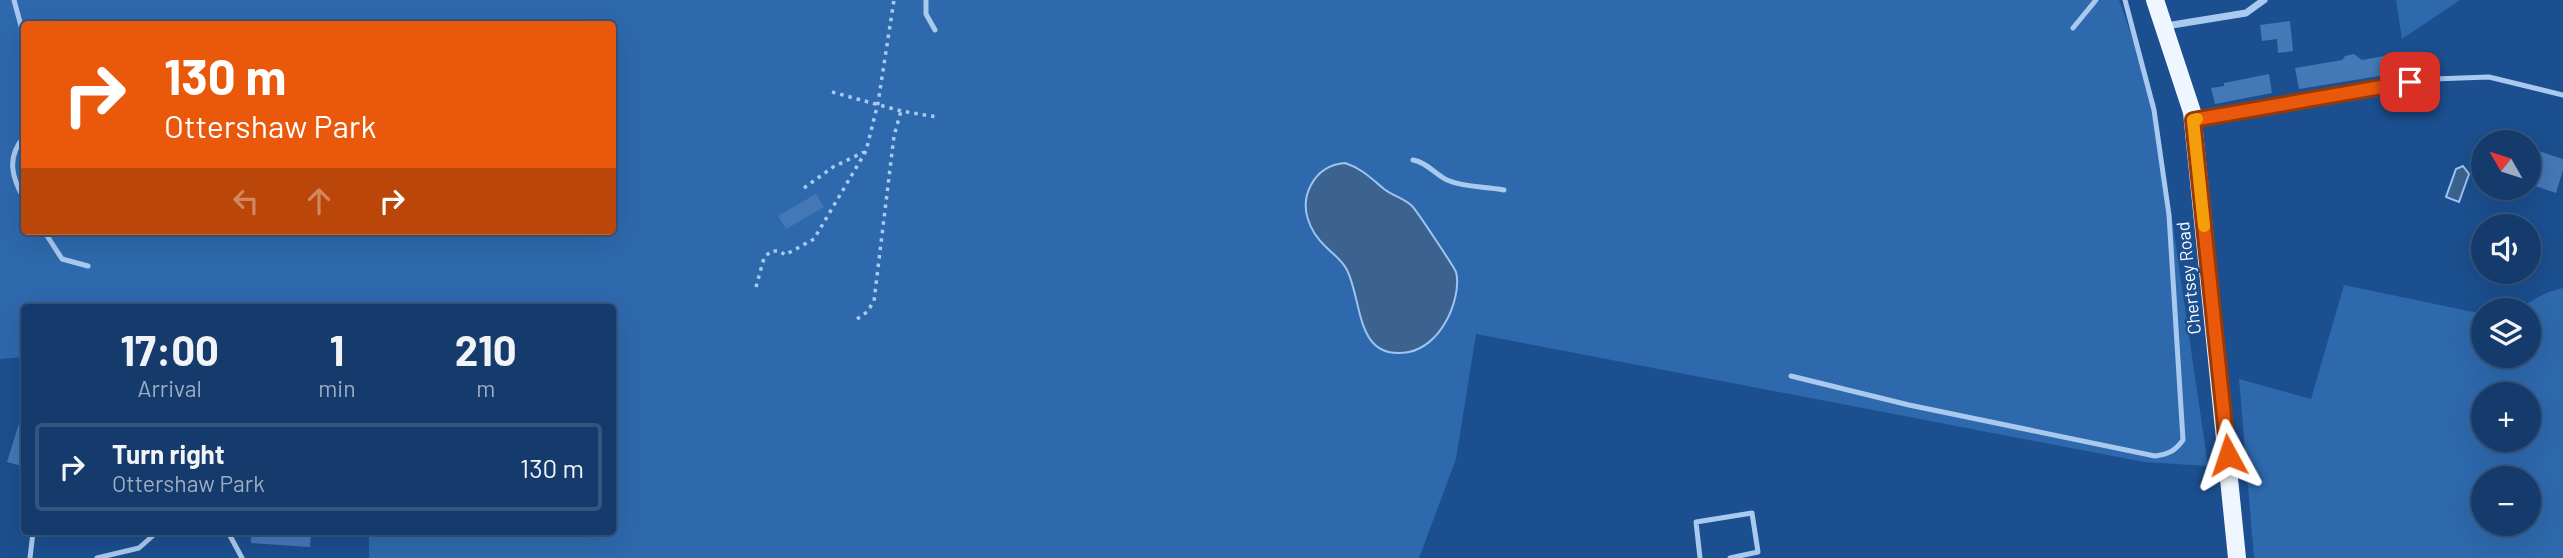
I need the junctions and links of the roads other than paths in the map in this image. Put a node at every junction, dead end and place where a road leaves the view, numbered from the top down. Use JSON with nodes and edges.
{"nodes":[{"id":1,"x":14,"y":0,"type":"edge"},
{"id":2,"x":926,"y":0,"type":"edge"},
{"id":3,"x":2096,"y":0,"type":"edge"},
{"id":4,"x":2125,"y":0,"type":"edge"},
{"id":5,"x":2155,"y":0,"type":"edge"},
{"id":6,"x":2264,"y":0,"type":"edge"},
{"id":7,"x":21,"y":26,"type":"edge"},
{"id":8,"x":2165,"y":26,"type":"junction"},
{"id":9,"x":2073,"y":28,"type":"dead end"},
{"id":10,"x":935,"y":30,"type":"dead end"},
{"id":11,"x":2563,"y":95,"type":"edge"},
{"id":12,"x":2193,"y":120,"type":"junction"},
{"id":13,"x":21,"y":140,"type":"edge"},
{"id":14,"x":1413,"y":160,"type":"dead end"},
{"id":15,"x":1504,"y":190,"type":"dead end"},
{"id":16,"x":21,"y":193,"type":"edge"},
{"id":17,"x":47,"y":235,"type":"edge"},
{"id":18,"x":88,"y":266,"type":"dead end"},
{"id":19,"x":1791,"y":376,"type":"dead end"},
{"id":20,"x":33,"y":535,"type":"edge"},
{"id":21,"x":154,"y":535,"type":"edge"},
{"id":22,"x":230,"y":535,"type":"edge"},
{"id":23,"x":30,"y":558,"type":"edge"},
{"id":24,"x":97,"y":558,"type":"edge"},
{"id":25,"x":242,"y":558,"type":"edge"},
{"id":26,"x":1700,"y":558,"type":"edge"},
{"id":27,"x":1726,"y":558,"type":"edge"},
{"id":28,"x":2238,"y":558,"type":"edge"}],
"edges":[{"from":1,"to":7,"type":"lane"},
{"from":2,"to":10,"type":"lane"},
{"from":3,"to":9,"type":"lane"},
{"from":4,"to":19,"type":"lane"},
{"from":5,"to":8,"type":"main road","name":"Chertsey Road"},
{"from":6,"to":8,"type":"street"},
{"from":8,"to":12,"type":"main road","name":"Chertsey Road"},
{"from":11,"to":12,"type":"lane"},
{"from":12,"to":28,"type":"main road","name":"Chertsey Road"},
{"from":13,"to":16,"type":"lane"},
{"from":14,"to":15,"type":"lane"},
{"from":17,"to":18,"type":"lane"},
{"from":20,"to":23,"type":"lane"},
{"from":21,"to":24,"type":"lane"},
{"from":22,"to":25,"type":"lane"},
{"from":26,"to":27,"type":"lane"}]}
